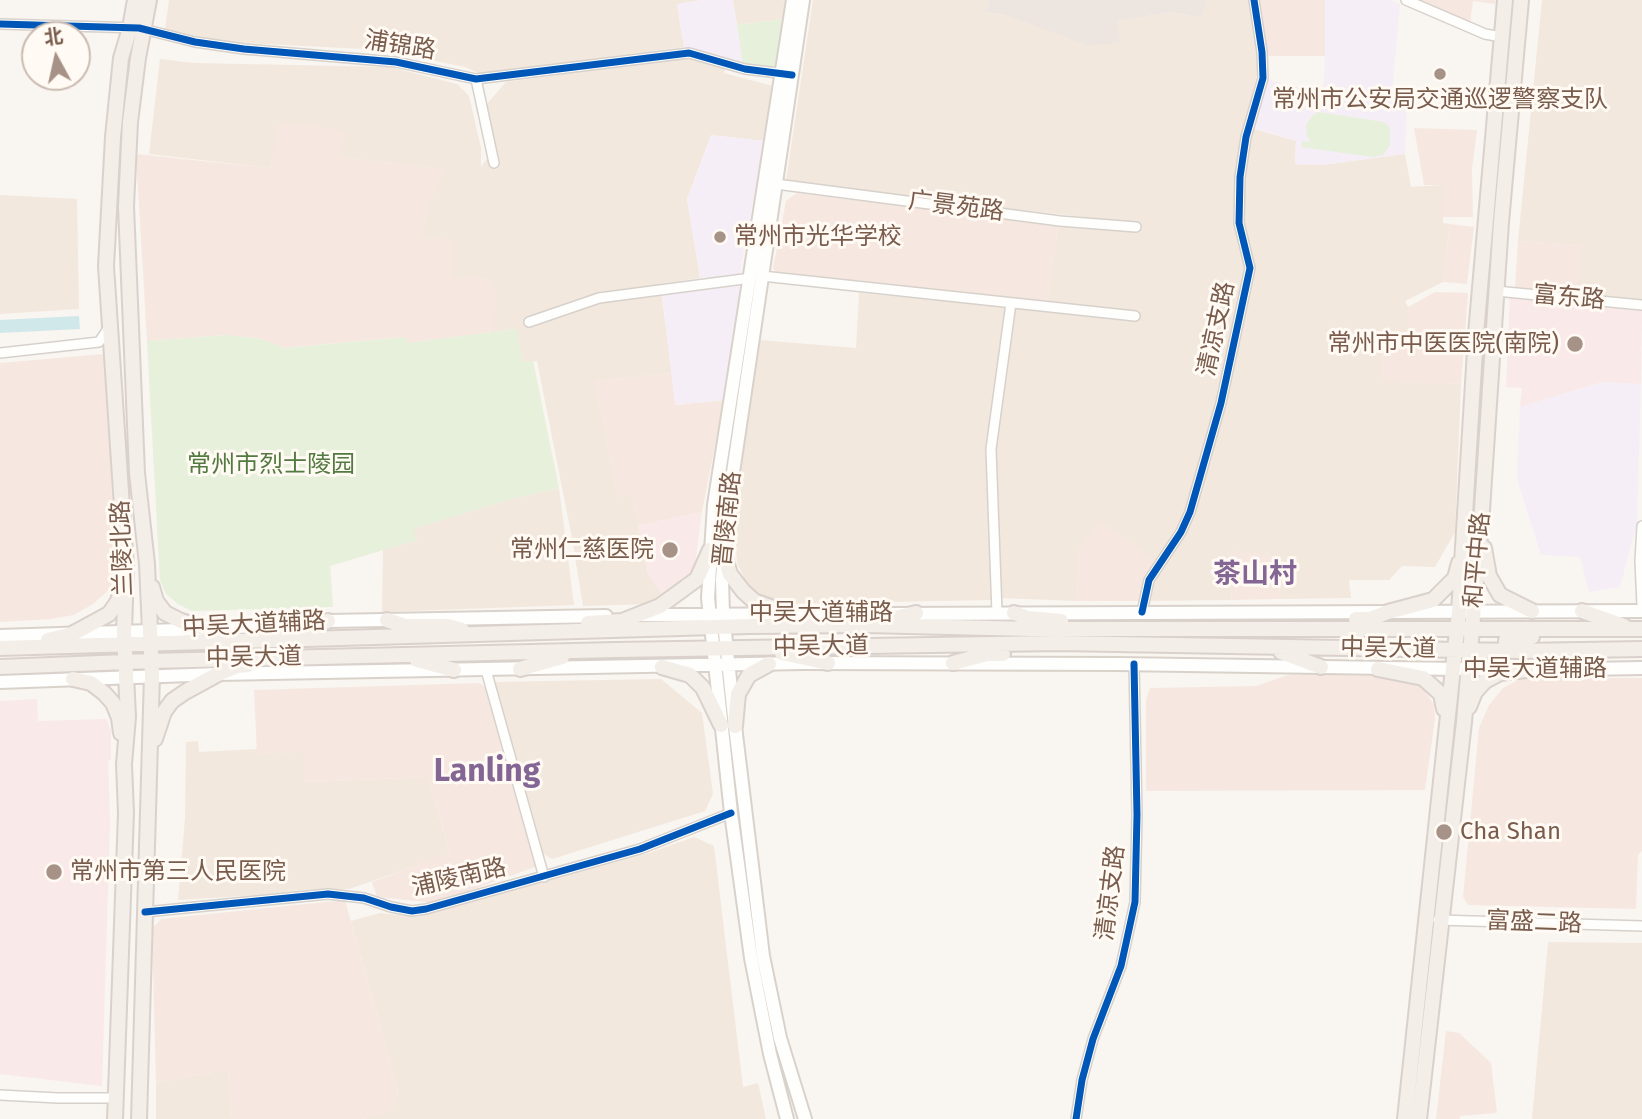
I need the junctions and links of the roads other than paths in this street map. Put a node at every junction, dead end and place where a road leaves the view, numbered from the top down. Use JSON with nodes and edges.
{"nodes":[{"id":1,"x":135,"y":0,"type":"edge"},
{"id":2,"x":149,"y":0,"type":"edge"},
{"id":3,"x":793,"y":0,"type":"edge"},
{"id":4,"x":803,"y":0,"type":"edge"},
{"id":5,"x":1254,"y":0,"type":"edge"},
{"id":6,"x":1406,"y":0,"type":"edge"},
{"id":7,"x":1505,"y":0,"type":"edge"},
{"id":8,"x":1521,"y":0,"type":"edge"},
{"id":9,"x":0,"y":24,"type":"edge"},
{"id":10,"x":137,"y":29,"type":"junction"},
{"id":11,"x":1502,"y":37,"type":"junction"},
{"id":12,"x":788,"y":74,"type":"junction"},
{"id":13,"x":476,"y":79,"type":"junction"},
{"id":14,"x":494,"y":163,"type":"dead end"},
{"id":15,"x":776,"y":184,"type":"junction"},
{"id":16,"x":1136,"y":227,"type":"dead end"},
{"id":17,"x":756,"y":277,"type":"junction"},
{"id":18,"x":1496,"y":291,"type":"junction"},
{"id":19,"x":1011,"y":303,"type":"junction"},
{"id":20,"x":1642,"y":305,"type":"edge"},
{"id":21,"x":1135,"y":316,"type":"dead end"},
{"id":22,"x":110,"y":321,"type":"junction"},
{"id":23,"x":529,"y":322,"type":"dead end"},
{"id":24,"x":99,"y":342,"type":"junction"},
{"id":25,"x":0,"y":353,"type":"edge"},
{"id":26,"x":112,"y":356,"type":"junction"},
{"id":27,"x":1481,"y":525,"type":"junction"},
{"id":28,"x":1642,"y":526,"type":"edge"},
{"id":29,"x":1465,"y":541,"type":"junction"},
{"id":30,"x":717,"y":552,"type":"junction"},
{"id":31,"x":147,"y":564,"type":"junction"},
{"id":32,"x":126,"y":567,"type":"junction"},
{"id":33,"x":1642,"y":605,"type":"edge"},
{"id":34,"x":1532,"y":611,"type":"junction"},
{"id":35,"x":1582,"y":611,"type":"junction"},
{"id":36,"x":1642,"y":611,"type":"edge"},
{"id":37,"x":1013,"y":612,"type":"junction"},
{"id":38,"x":1142,"y":612,"type":"junction"},
{"id":39,"x":1388,"y":612,"type":"junction"},
{"id":40,"x":1466,"y":612,"type":"junction"},
{"id":41,"x":787,"y":613,"type":"junction"},
{"id":42,"x":997,"y":613,"type":"junction"},
{"id":43,"x":640,"y":615,"type":"junction"},
{"id":44,"x":915,"y":619,"type":"junction"},
{"id":45,"x":387,"y":620,"type":"junction"},
{"id":46,"x":716,"y":620,"type":"junction"},
{"id":47,"x":328,"y":621,"type":"junction"},
{"id":48,"x":1097,"y":628,"type":"junction"},
{"id":49,"x":1138,"y":628,"type":"junction"},
{"id":50,"x":1283,"y":628,"type":"junction"},
{"id":51,"x":1323,"y":628,"type":"junction"},
{"id":52,"x":1392,"y":628,"type":"junction"},
{"id":53,"x":1465,"y":628,"type":"junction"},
{"id":54,"x":208,"y":629,"type":"junction"},
{"id":55,"x":675,"y":629,"type":"junction"},
{"id":56,"x":567,"y":632,"type":"junction"},
{"id":57,"x":1639,"y":632,"type":"edge"},
{"id":58,"x":480,"y":635,"type":"junction"},
{"id":59,"x":0,"y":636,"type":"edge"},
{"id":60,"x":150,"y":637,"type":"junction"},
{"id":61,"x":124,"y":638,"type":"junction"},
{"id":62,"x":74,"y":640,"type":"junction"},
{"id":63,"x":266,"y":640,"type":"junction"},
{"id":64,"x":0,"y":642,"type":"edge"},
{"id":65,"x":196,"y":642,"type":"junction"},
{"id":66,"x":1058,"y":643,"type":"junction"},
{"id":67,"x":1024,"y":645,"type":"junction"},
{"id":68,"x":1197,"y":647,"type":"junction"},
{"id":69,"x":1243,"y":647,"type":"junction"},
{"id":70,"x":0,"y":648,"type":"edge"},
{"id":71,"x":784,"y":648,"type":"junction"},
{"id":72,"x":1270,"y":648,"type":"junction"},
{"id":73,"x":719,"y":649,"type":"junction"},
{"id":74,"x":760,"y":649,"type":"junction"},
{"id":75,"x":1642,"y":649,"type":"edge"},
{"id":76,"x":615,"y":650,"type":"junction"},
{"id":77,"x":1455,"y":650,"type":"junction"},
{"id":78,"x":1470,"y":651,"type":"junction"},
{"id":79,"x":1518,"y":651,"type":"junction"},
{"id":80,"x":1553,"y":651,"type":"junction"},
{"id":81,"x":509,"y":653,"type":"junction"},
{"id":82,"x":371,"y":656,"type":"junction"},
{"id":83,"x":293,"y":657,"type":"junction"},
{"id":84,"x":197,"y":659,"type":"junction"},
{"id":85,"x":72,"y":663,"type":"junction"},
{"id":86,"x":828,"y":663,"type":"junction"},
{"id":87,"x":953,"y":663,"type":"junction"},
{"id":88,"x":769,"y":664,"type":"junction"},
{"id":89,"x":1133,"y":664,"type":"junction"},
{"id":90,"x":714,"y":665,"type":"junction"},
{"id":91,"x":729,"y":665,"type":"junction"},
{"id":92,"x":662,"y":667,"type":"junction"},
{"id":93,"x":1321,"y":667,"type":"junction"},
{"id":94,"x":0,"y":668,"type":"edge"},
{"id":95,"x":152,"y":668,"type":"junction"},
{"id":96,"x":1378,"y":668,"type":"junction"},
{"id":97,"x":1642,"y":668,"type":"edge"},
{"id":98,"x":126,"y":669,"type":"junction"},
{"id":99,"x":520,"y":669,"type":"junction"},
{"id":100,"x":1453,"y":669,"type":"junction"},
{"id":101,"x":1469,"y":669,"type":"junction"},
{"id":102,"x":454,"y":670,"type":"junction"},
{"id":103,"x":486,"y":670,"type":"junction"},
{"id":104,"x":1497,"y":670,"type":"junction"},
{"id":105,"x":1526,"y":670,"type":"junction"},
{"id":106,"x":218,"y":674,"type":"junction"},
{"id":107,"x":73,"y":679,"type":"junction"},
{"id":108,"x":0,"y":682,"type":"edge"},
{"id":109,"x":1464,"y":722,"type":"junction"},
{"id":110,"x":728,"y":726,"type":"junction"},
{"id":111,"x":1444,"y":747,"type":"junction"},
{"id":112,"x":150,"y":753,"type":"junction"},
{"id":113,"x":124,"y":764,"type":"junction"},
{"id":114,"x":731,"y":813,"type":"junction"},
{"id":115,"x":544,"y":877,"type":"junction"},
{"id":116,"x":145,"y":912,"type":"junction"},
{"id":117,"x":1426,"y":920,"type":"junction"},
{"id":118,"x":1442,"y":920,"type":"junction"},
{"id":119,"x":1642,"y":926,"type":"edge"},
{"id":120,"x":0,"y":1095,"type":"edge"},
{"id":121,"x":115,"y":1098,"type":"junction"},
{"id":122,"x":114,"y":1119,"type":"edge"},
{"id":123,"x":139,"y":1119,"type":"edge"},
{"id":124,"x":787,"y":1119,"type":"edge"},
{"id":125,"x":805,"y":1119,"type":"edge"},
{"id":126,"x":1076,"y":1119,"type":"edge"},
{"id":127,"x":1405,"y":1119,"type":"edge"},
{"id":128,"x":1419,"y":1119,"type":"edge"}],
"edges":[{"from":1,"to":10,"type":"main road","name":"兰陵北路"},
{"from":2,"to":10,"type":"main road","name":"兰陵北路"},
{"from":3,"to":12,"type":"main road","name":"晋陵南路"},
{"from":4,"to":12,"type":"main road","name":"晋陵南路"},
{"from":5,"to":38,"type":"street","name":"清凉支路"},
{"from":6,"to":11,"type":"street"},
{"from":7,"to":11,"type":"main road","name":"和平中路"},
{"from":8,"to":18,"type":"main road","name":"和平中路"},
{"from":9,"to":10,"type":"street","name":"浦锦路"},
{"from":10,"to":13,"type":"street","name":"浦锦路"},
{"from":10,"to":22,"type":"main road","name":"兰陵北路"},
{"from":10,"to":31,"type":"main road","name":"兰陵北路"},
{"from":11,"to":29,"type":"main road","name":"和平中路"},
{"from":12,"to":13,"type":"street","name":"浦锦路"},
{"from":12,"to":15,"type":"main road","name":"晋陵南路"},
{"from":12,"to":17,"type":"main road","name":"晋陵南路"},
{"from":13,"to":14,"type":"street"},
{"from":15,"to":16,"type":"street","name":"广景苑路"},
{"from":15,"to":17,"type":"main road","name":"晋陵南路"},
{"from":17,"to":19,"type":"street"},
{"from":17,"to":23,"type":"street"},
{"from":17,"to":30,"type":"main road","name":"晋陵南路"},
{"from":18,"to":20,"type":"street","name":"富东路"},
{"from":18,"to":27,"type":"main road","name":"和平中路"},
{"from":19,"to":21,"type":"street"},
{"from":19,"to":42,"type":"street"},
{"from":22,"to":24,"type":"street"},
{"from":22,"to":26,"type":"main road","name":"兰陵北路"},
{"from":24,"to":25,"type":"street"},
{"from":24,"to":26,"type":"street"},
{"from":26,"to":32,"type":"main road","name":"兰陵北路"},
{"from":27,"to":34,"type":"main road"},
{"from":27,"to":40,"type":"main road","name":"和平中路"},
{"from":28,"to":33,"type":"street"},
{"from":29,"to":39,"type":"main road"},
{"from":29,"to":40,"type":"main road","name":"和平中路"},
{"from":30,"to":41,"type":"main road"},
{"from":30,"to":43,"type":"main road"},
{"from":30,"to":46,"type":"main road","name":"晋陵南路"},
{"from":31,"to":54,"type":"main road"},
{"from":31,"to":60,"type":"main road","name":"兰陵北路"},
{"from":32,"to":61,"type":"main road","name":"兰陵北路"},
{"from":32,"to":62,"type":"main road"},
{"from":34,"to":35,"type":"main road","name":"中吴大道辅路"},
{"from":34,"to":40,"type":"main road","name":"中吴大道辅路"},
{"from":35,"to":36,"type":"main road","name":"中吴大道辅路"},
{"from":35,"to":57,"type":"main road"},
{"from":37,"to":38,"type":"main road","name":"中吴大道辅路"},
{"from":37,"to":42,"type":"main road","name":"中吴大道辅路"},
{"from":37,"to":48,"type":"main road"},
{"from":38,"to":39,"type":"main road","name":"中吴大道辅路"},
{"from":39,"to":40,"type":"main road","name":"中吴大道辅路"},
{"from":39,"to":50,"type":"main road"},
{"from":40,"to":53,"type":"main road","name":"和平中路"},
{"from":41,"to":44,"type":"main road","name":"中吴大道辅路"},
{"from":41,"to":46,"type":"main road","name":"中吴大道辅路"},
{"from":42,"to":44,"type":"main road","name":"中吴大道辅路"},
{"from":43,"to":45,"type":"main road","name":"中吴大道辅路"},
{"from":43,"to":46,"type":"main road","name":"中吴大道辅路"},
{"from":43,"to":56,"type":"main road"},
{"from":44,"to":46,"type":"main road","name":"中吴大道"},
{"from":44,"to":48,"type":"main road","name":"中吴大道"},
{"from":44,"to":71,"type":"main road"},
{"from":45,"to":47,"type":"main road","name":"中吴大道辅路"},
{"from":45,"to":58,"type":"main road"},
{"from":46,"to":55,"type":"main road","name":"中吴大道"},
{"from":46,"to":73,"type":"main road","name":"晋陵南路"},
{"from":47,"to":54,"type":"main road","name":"中吴大道辅路"},
{"from":47,"to":63,"type":"main road"},
{"from":48,"to":49,"type":"main road","name":"中吴大道"},
{"from":49,"to":50,"type":"main road","name":"中吴大道"},
{"from":49,"to":67,"type":"main road"},
{"from":50,"to":51,"type":"main road","name":"中吴大道"},
{"from":51,"to":52,"type":"main road","name":"中吴大道"},
{"from":51,"to":68,"type":"main road"},
{"from":52,"to":53,"type":"main road","name":"中吴大道"},
{"from":52,"to":69,"type":"main road"},
{"from":53,"to":57,"type":"main road","name":"中吴大道"},
{"from":53,"to":77,"type":"main road","name":"和平中路"},
{"from":53,"to":78,"type":"main road","name":"和平中路"},
{"from":54,"to":60,"type":"main road","name":"中吴大道辅路"},
{"from":55,"to":56,"type":"main road","name":"中吴大道"},
{"from":55,"to":81,"type":"main road"},
{"from":56,"to":58,"type":"main road","name":"中吴大道"},
{"from":57,"to":79,"type":"main road"},
{"from":58,"to":63,"type":"main road","name":"中吴大道"},
{"from":59,"to":62,"type":"main road"},
{"from":60,"to":61,"type":"main road","name":"中吴大道"},
{"from":60,"to":65,"type":"main road","name":"中吴大道"},
{"from":60,"to":95,"type":"main road","name":"兰陵北路"},
{"from":61,"to":62,"type":"main road","name":"中吴大道"},
{"from":61,"to":98,"type":"main road","name":"兰陵北路"},
{"from":62,"to":64,"type":"main road"},
{"from":62,"to":70,"type":"main road","name":"中吴大道"},
{"from":62,"to":85,"type":"main road"},
{"from":63,"to":65,"type":"main road","name":"中吴大道"},
{"from":65,"to":84,"type":"main road"},
{"from":66,"to":67,"type":"main road","name":"中吴大道"},
{"from":66,"to":68,"type":"main road","name":"中吴大道"},
{"from":66,"to":87,"type":"main road"},
{"from":67,"to":71,"type":"main road","name":"中吴大道"},
{"from":68,"to":69,"type":"main road","name":"中吴大道"},
{"from":69,"to":72,"type":"main road","name":"中吴大道"},
{"from":71,"to":74,"type":"main road","name":"中吴大道"},
{"from":72,"to":77,"type":"main road","name":"中吴大道"},
{"from":72,"to":93,"type":"main road"},
{"from":73,"to":74,"type":"main road","name":"中吴大道"},
{"from":73,"to":76,"type":"main road","name":"中吴大道"},
{"from":73,"to":90,"type":"main road","name":"晋陵南路"},
{"from":73,"to":91,"type":"main road","name":"晋陵南路"},
{"from":74,"to":86,"type":"main road"},
{"from":75,"to":80,"type":"main road","name":"中吴大道"},
{"from":76,"to":81,"type":"main road","name":"中吴大道"},
{"from":76,"to":99,"type":"main road"},
{"from":77,"to":78,"type":"main road","name":"中吴大道"},
{"from":77,"to":100,"type":"main road","name":"和平中路"},
{"from":78,"to":79,"type":"main road","name":"中吴大道"},
{"from":78,"to":101,"type":"main road","name":"和平中路"},
{"from":79,"to":80,"type":"main road","name":"中吴大道"},
{"from":80,"to":104,"type":"main road"},
{"from":81,"to":82,"type":"main road","name":"中吴大道"},
{"from":82,"to":83,"type":"main road","name":"中吴大道"},
{"from":82,"to":102,"type":"main road"},
{"from":83,"to":84,"type":"main road","name":"中吴大道"},
{"from":83,"to":106,"type":"main road"},
{"from":84,"to":95,"type":"main road","name":"中吴大道"},
{"from":85,"to":94,"type":"main road","name":"中吴大道"},
{"from":85,"to":98,"type":"main road","name":"中吴大道"},
{"from":86,"to":87,"type":"main road","name":"中吴大道辅路"},
{"from":86,"to":88,"type":"main road","name":"中吴大道辅路"},
{"from":87,"to":89,"type":"main road","name":"中吴大道辅路"},
{"from":88,"to":91,"type":"main road","name":"中吴大道辅路"},
{"from":88,"to":110,"type":"main road"},
{"from":89,"to":93,"type":"main road","name":"中吴大道辅路"},
{"from":89,"to":126,"type":"street","name":"清凉支路"},
{"from":90,"to":91,"type":"main road","name":"中吴大道辅路"},
{"from":90,"to":92,"type":"main road","name":"中吴大道辅路"},
{"from":90,"to":110,"type":"main road","name":"晋陵南路"},
{"from":91,"to":110,"type":"main road","name":"晋陵南路"},
{"from":92,"to":99,"type":"main road","name":"中吴大道辅路"},
{"from":92,"to":110,"type":"main road"},
{"from":93,"to":96,"type":"main road","name":"中吴大道辅路"},
{"from":95,"to":98,"type":"main road","name":"中吴大道"},
{"from":95,"to":106,"type":"main road","name":"中吴大道辅路"},
{"from":95,"to":112,"type":"main road","name":"兰陵北路"},
{"from":96,"to":100,"type":"main road","name":"中吴大道辅路"},
{"from":96,"to":111,"type":"main road"},
{"from":97,"to":105,"type":"main road","name":"中吴大道辅路"},
{"from":98,"to":107,"type":"main road"},
{"from":98,"to":113,"type":"main road","name":"兰陵北路"},
{"from":99,"to":103,"type":"main road","name":"中吴大道辅路"},
{"from":100,"to":101,"type":"main road","name":"中吴大道辅路"},
{"from":100,"to":111,"type":"main road","name":"和平中路"},
{"from":101,"to":104,"type":"main road","name":"中吴大道辅路"},
{"from":101,"to":109,"type":"main road","name":"和平中路"},
{"from":102,"to":103,"type":"main road","name":"中吴大道辅路"},
{"from":102,"to":106,"type":"main road","name":"中吴大道辅路"},
{"from":103,"to":115,"type":"street"},
{"from":104,"to":105,"type":"main road","name":"中吴大道辅路"},
{"from":105,"to":109,"type":"main road"},
{"from":106,"to":112,"type":"main road"},
{"from":107,"to":108,"type":"main road"},
{"from":107,"to":113,"type":"main road"},
{"from":109,"to":118,"type":"main road","name":"和平中路"},
{"from":110,"to":114,"type":"main road","name":"晋陵南路"},
{"from":110,"to":125,"type":"main road","name":"晋陵南路"},
{"from":111,"to":117,"type":"main road","name":"和平中路"},
{"from":112,"to":116,"type":"main road","name":"兰陵北路"},
{"from":113,"to":121,"type":"main road","name":"兰陵北路"},
{"from":114,"to":115,"type":"street","name":"浦陵南路"},
{"from":114,"to":124,"type":"main road","name":"晋陵南路"},
{"from":115,"to":116,"type":"street","name":"浦陵南路"},
{"from":116,"to":123,"type":"main road","name":"兰陵北路"},
{"from":117,"to":118,"type":"street","name":"富盛二路"},
{"from":117,"to":127,"type":"main road","name":"和平中路"},
{"from":118,"to":119,"type":"street","name":"富盛二路"},
{"from":118,"to":128,"type":"main road","name":"和平中路"},
{"from":120,"to":121,"type":"street"},
{"from":121,"to":122,"type":"main road","name":"兰陵北路"}]}
